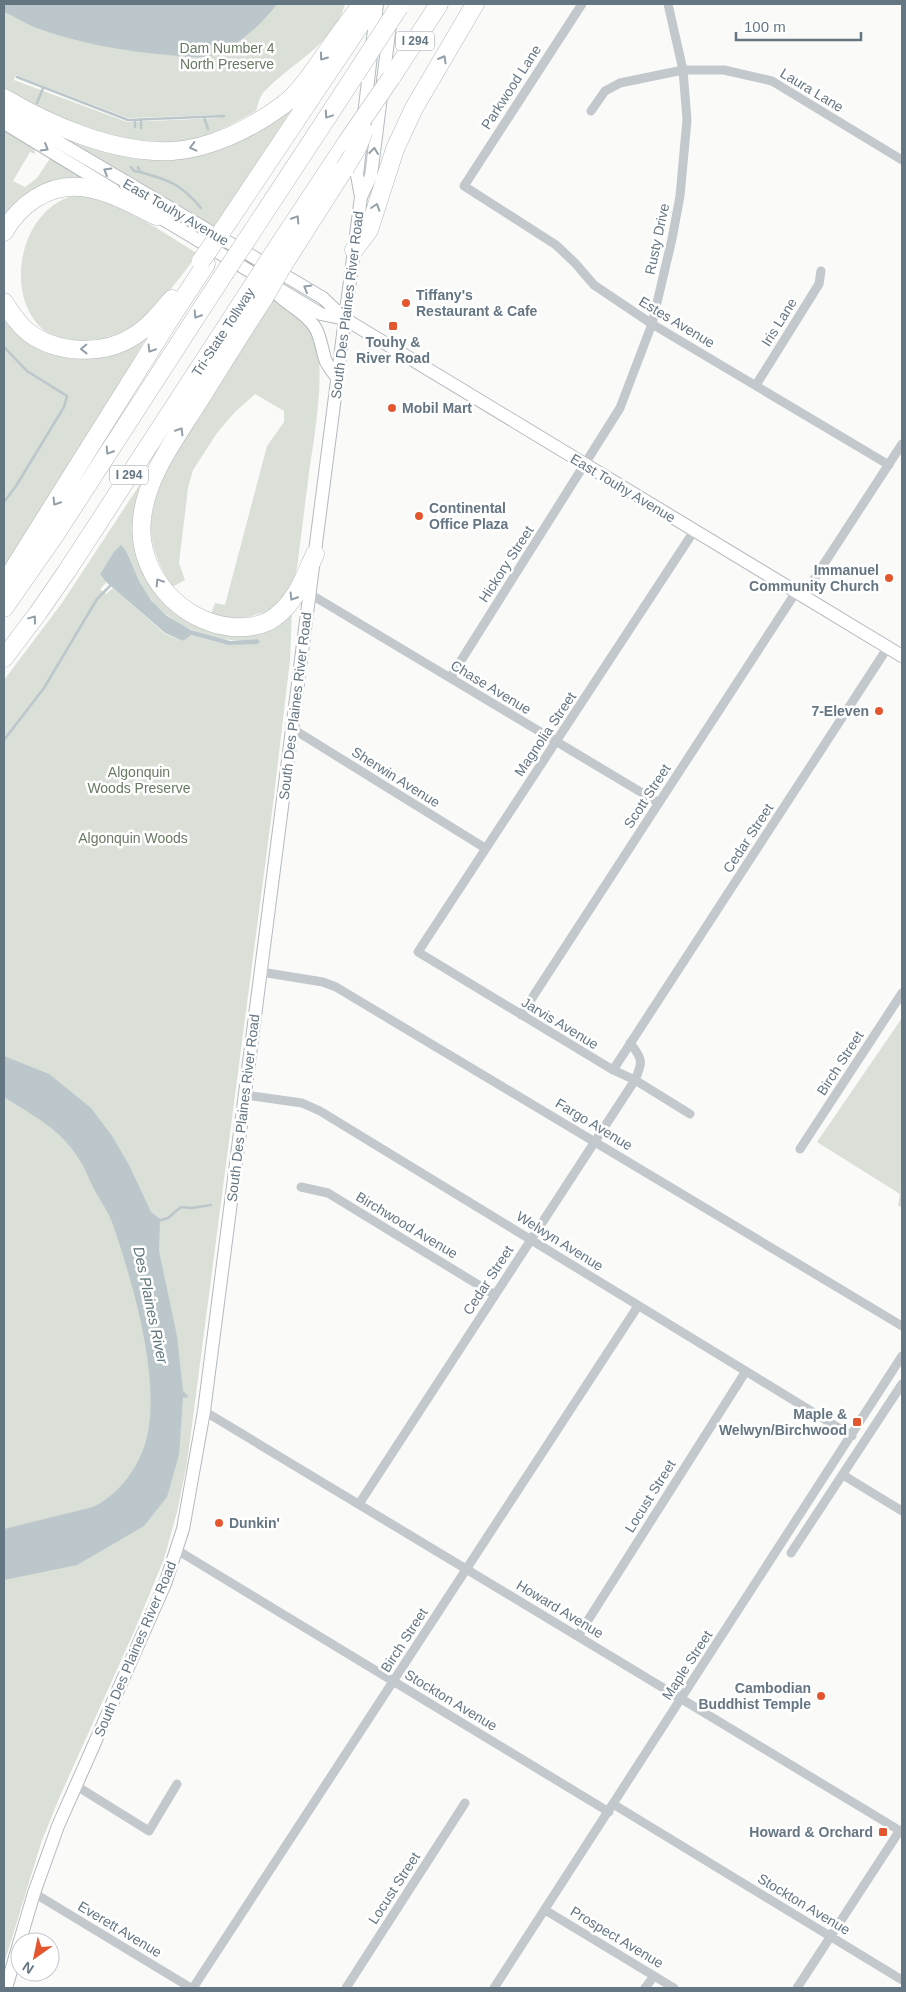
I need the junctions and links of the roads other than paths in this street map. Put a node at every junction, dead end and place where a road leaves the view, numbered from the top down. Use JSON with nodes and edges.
{"nodes":[{"id":1,"x":362,"y":4,"type":"edge"},
{"id":2,"x":376,"y":4,"type":"edge"},
{"id":3,"x":439,"y":4,"type":"edge"},
{"id":4,"x":475,"y":4,"type":"edge"},
{"id":5,"x":582,"y":4,"type":"edge"},
{"id":6,"x":668,"y":4,"type":"edge"},
{"id":7,"x":398,"y":5,"type":"edge"},
{"id":8,"x":683,"y":70,"type":"junction"},
{"id":9,"x":4,"y":98,"type":"edge"},
{"id":10,"x":376,"y":102,"type":"junction"},
{"id":11,"x":4,"y":110,"type":"edge"},
{"id":12,"x":591,"y":111,"type":"dead end"},
{"id":13,"x":4,"y":123,"type":"edge"},
{"id":14,"x":902,"y":160,"type":"edge"},
{"id":15,"x":464,"y":186,"type":"joint"},
{"id":16,"x":361,"y":197,"type":"junction"},
{"id":17,"x":157,"y":216,"type":"junction"},
{"id":18,"x":4,"y":232,"type":"edge"},
{"id":19,"x":354,"y":250,"type":"junction"},
{"id":20,"x":204,"y":262,"type":"junction"},
{"id":21,"x":276,"y":264,"type":"junction"},
{"id":22,"x":821,"y":271,"type":"dead end"},
{"id":23,"x":259,"y":289,"type":"junction"},
{"id":24,"x":4,"y":302,"type":"edge"},
{"id":25,"x":345,"y":319,"type":"junction"},
{"id":26,"x":652,"y":324,"type":"junction"},
{"id":27,"x":338,"y":380,"type":"junction"},
{"id":28,"x":756,"y":385,"type":"junction"},
{"id":29,"x":902,"y":444,"type":"edge"},
{"id":30,"x":585,"y":465,"type":"junction"},
{"id":31,"x":889,"y":465,"type":"junction"},
{"id":32,"x":694,"y":531,"type":"junction"},
{"id":33,"x":316,"y":554,"type":"junction"},
{"id":34,"x":4,"y":584,"type":"edge"},
{"id":35,"x":310,"y":594,"type":"junction"},
{"id":36,"x":799,"y":594,"type":"junction"},
{"id":37,"x":4,"y":608,"type":"edge"},
{"id":38,"x":888,"y":647,"type":"junction"},
{"id":39,"x":902,"y":656,"type":"edge"},
{"id":40,"x":4,"y":658,"type":"edge"},
{"id":41,"x":450,"y":678,"type":"junction"},
{"id":42,"x":293,"y":729,"type":"junction"},
{"id":43,"x":557,"y":742,"type":"junction"},
{"id":44,"x":659,"y":803,"type":"junction"},
{"id":45,"x":485,"y":848,"type":"junction"},
{"id":46,"x":418,"y":952,"type":"joint"},
{"id":47,"x":261,"y":972,"type":"junction"},
{"id":48,"x":902,"y":993,"type":"edge"},
{"id":49,"x":521,"y":1015,"type":"junction"},
{"id":50,"x":630,"y":1043,"type":"junction"},
{"id":51,"x":613,"y":1070,"type":"junction"},
{"id":52,"x":635,"y":1080,"type":"junction"},
{"id":53,"x":245,"y":1095,"type":"junction"},
{"id":54,"x":690,"y":1114,"type":"dead end"},
{"id":55,"x":596,"y":1141,"type":"junction"},
{"id":56,"x":800,"y":1149,"type":"dead end"},
{"id":57,"x":300,"y":1187,"type":"dead end"},
{"id":58,"x":531,"y":1239,"type":"junction"},
{"id":59,"x":495,"y":1295,"type":"junction"},
{"id":60,"x":638,"y":1306,"type":"junction"},
{"id":61,"x":902,"y":1326,"type":"edge"},
{"id":62,"x":902,"y":1356,"type":"edge"},
{"id":63,"x":746,"y":1371,"type":"junction"},
{"id":64,"x":902,"y":1384,"type":"edge"},
{"id":65,"x":204,"y":1410,"type":"junction"},
{"id":66,"x":852,"y":1436,"type":"junction"},
{"id":67,"x":843,"y":1475,"type":"junction"},
{"id":68,"x":359,"y":1504,"type":"junction"},
{"id":69,"x":902,"y":1511,"type":"edge"},
{"id":70,"x":177,"y":1550,"type":"junction"},
{"id":71,"x":791,"y":1553,"type":"dead end"},
{"id":72,"x":467,"y":1569,"type":"junction"},
{"id":73,"x":578,"y":1636,"type":"junction"},
{"id":74,"x":394,"y":1680,"type":"junction"},
{"id":75,"x":682,"y":1698,"type":"junction"},
{"id":76,"x":177,"y":1784,"type":"dead end"},
{"id":77,"x":75,"y":1785,"type":"junction"},
{"id":78,"x":465,"y":1803,"type":"dead end"},
{"id":79,"x":611,"y":1808,"type":"junction"},
{"id":80,"x":901,"y":1831,"type":"edge"},
{"id":81,"x":34,"y":1893,"type":"junction"},
{"id":82,"x":545,"y":1910,"type":"junction"},
{"id":83,"x":831,"y":1936,"type":"junction"},
{"id":84,"x":654,"y":1976,"type":"junction"},
{"id":85,"x":902,"y":1980,"type":"edge"},
{"id":86,"x":6,"y":1988,"type":"edge"},
{"id":87,"x":192,"y":1988,"type":"edge"},
{"id":88,"x":346,"y":1988,"type":"edge"},
{"id":89,"x":494,"y":1988,"type":"edge"},
{"id":90,"x":646,"y":1988,"type":"edge"},
{"id":91,"x":674,"y":1988,"type":"edge"},
{"id":92,"x":797,"y":1988,"type":"edge"}],
"edges":[{"from":1,"to":9,"type":"highway","one_way":true},
{"from":2,"to":16,"type":"main road","name":"South Des Plaines River Road"},
{"from":2,"to":20,"type":"highway"},
{"from":3,"to":10,"type":"highway","name":"Tri-State Tollway","number":"I 294","bridge":true},
{"from":19,"to":4,"type":"highway","one_way":true},
{"from":5,"to":15,"type":"street","name":"Parkwood Lane"},
{"from":6,"to":8,"type":"street","name":"Rusty Drive"},
{"from":16,"to":7,"type":"main road","name":"South Des Plaines River Road","one_way":true},
{"from":7,"to":37,"type":"highway","number":"I 294","one_way":true,"bridge":true},
{"from":8,"to":12,"type":"street","name":"Laura Lane"},
{"from":8,"to":14,"type":"street","name":"Laura Lane"},
{"from":8,"to":26,"type":"street","name":"Rusty Drive"},
{"from":21,"to":10,"type":"highway","name":"Tri-State Tollway","number":"I 294","one_way":true,"bridge":true},
{"from":10,"to":21,"type":"highway","bridge":true},
{"from":25,"to":11,"type":"main road","name":"East Touhy Avenue","one_way":true},
{"from":13,"to":17,"type":"main road","name":"East Touhy Avenue","one_way":true},
{"from":15,"to":26,"type":"street","name":"Estes Avenue"},
{"from":16,"to":19,"type":"main road","name":"South Des Plaines River Road"},
{"from":17,"to":18,"type":"highway"},
{"from":17,"to":23,"type":"main road","name":"East Touhy Avenue"},
{"from":19,"to":25,"type":"main road","name":"South Des Plaines River Road"},
{"from":20,"to":24,"type":"highway","one_way":true},
{"from":20,"to":34,"type":"highway","one_way":true},
{"from":21,"to":23,"type":"highway","name":"Tri-State Tollway","number":"I 294","bridge":true},
{"from":22,"to":28,"type":"street","name":"Iris Lane"},
{"from":23,"to":25,"type":"main road","name":"East Touhy Avenue"},
{"from":23,"to":27,"type":"main road"},
{"from":33,"to":23,"type":"highway","one_way":true},
{"from":40,"to":23,"type":"highway","name":"Tri-State Tollway","number":"I 294","one_way":true},
{"from":25,"to":27,"type":"main road","name":"South Des Plaines River Road"},
{"from":25,"to":30,"type":"main road","name":"East Touhy Avenue"},
{"from":26,"to":28,"type":"street","name":"Estes Avenue"},
{"from":26,"to":30,"type":"street","name":"Rusty Drive"},
{"from":27,"to":33,"type":"main road","name":"South Des Plaines River Road"},
{"from":28,"to":31,"type":"street","name":"Estes Avenue"},
{"from":29,"to":31,"type":"street","name":"Scott Street"},
{"from":30,"to":32,"type":"main road","name":"East Touhy Avenue"},
{"from":30,"to":41,"type":"street","name":"Hickory Street"},
{"from":31,"to":36,"type":"street","name":"Scott Street"},
{"from":32,"to":36,"type":"main road","name":"East Touhy Avenue"},
{"from":32,"to":43,"type":"street","name":"Magnolia Street"},
{"from":33,"to":35,"type":"main road","name":"South Des Plaines River Road"},
{"from":35,"to":41,"type":"street","name":"Chase Avenue"},
{"from":35,"to":42,"type":"main road","name":"South Des Plaines River Road"},
{"from":36,"to":38,"type":"main road","name":"East Touhy Avenue"},
{"from":36,"to":44,"type":"street","name":"Scott Street"},
{"from":38,"to":39,"type":"main road","name":"East Touhy Avenue"},
{"from":38,"to":50,"type":"street","name":"Cedar Street"},
{"from":41,"to":43,"type":"street","name":"Chase Avenue"},
{"from":42,"to":45,"type":"street","name":"Sherwin Avenue"},
{"from":42,"to":47,"type":"main road","name":"South Des Plaines River Road"},
{"from":43,"to":44,"type":"street","name":"Chase Avenue"},
{"from":43,"to":45,"type":"street","name":"Magnolia Street"},
{"from":44,"to":49,"type":"street","name":"Scott Street"},
{"from":45,"to":46,"type":"street","name":"Magnolia Street"},
{"from":46,"to":49,"type":"street","name":"Jarvis Avenue"},
{"from":47,"to":53,"type":"main road","name":"South Des Plaines River Road"},
{"from":47,"to":55,"type":"street","name":"Fargo Avenue"},
{"from":48,"to":56,"type":"street","name":"Birch Street"},
{"from":49,"to":51,"type":"street","name":"Jarvis Avenue"},
{"from":50,"to":51,"type":"street","name":"Cedar Street"},
{"from":50,"to":52,"type":"street","name":"Cedar Street"},
{"from":51,"to":52,"type":"street","name":"Jarvis Avenue"},
{"from":52,"to":54,"type":"street","name":"Jarvis Avenue"},
{"from":52,"to":55,"type":"street","name":"Cedar Street"},
{"from":53,"to":58,"type":"street","name":"Welwyn Avenue"},
{"from":53,"to":65,"type":"main road","name":"South Des Plaines River Road"},
{"from":55,"to":58,"type":"street","name":"Cedar Street"},
{"from":55,"to":61,"type":"street","name":"Fargo Avenue"},
{"from":57,"to":59,"type":"street","name":"Birchwood Avenue"},
{"from":58,"to":59,"type":"street","name":"Cedar Street"},
{"from":58,"to":60,"type":"street","name":"Welwyn Avenue"},
{"from":59,"to":68,"type":"street","name":"Cedar Street"},
{"from":60,"to":63,"type":"street","name":"Welwyn Avenue"},
{"from":60,"to":72,"type":"street","name":"Birch Street"},
{"from":62,"to":66,"type":"street","name":"Maple Street"},
{"from":63,"to":66,"type":"street","name":"Welwyn Avenue"},
{"from":63,"to":73,"type":"street","name":"Locust Street"},
{"from":64,"to":67,"type":"street"},
{"from":65,"to":68,"type":"street","name":"Howard Avenue"},
{"from":65,"to":70,"type":"main road","name":"South Des Plaines River Road"},
{"from":66,"to":75,"type":"street","name":"Maple Street"},
{"from":67,"to":69,"type":"street"},
{"from":67,"to":71,"type":"street"},
{"from":68,"to":72,"type":"street","name":"Howard Avenue"},
{"from":70,"to":74,"type":"street","name":"Stockton Avenue"},
{"from":70,"to":77,"type":"main road","name":"South Des Plaines River Road"},
{"from":72,"to":73,"type":"street","name":"Howard Avenue"},
{"from":72,"to":74,"type":"street","name":"Birch Street"},
{"from":73,"to":75,"type":"street","name":"Howard Avenue"},
{"from":74,"to":79,"type":"street","name":"Stockton Avenue"},
{"from":74,"to":87,"type":"street","name":"Birch Street"},
{"from":75,"to":79,"type":"street","name":"Maple Street"},
{"from":75,"to":80,"type":"street","name":"Howard Avenue"},
{"from":76,"to":77,"type":"street"},
{"from":77,"to":81,"type":"main road","name":"South Des Plaines River Road"},
{"from":78,"to":88,"type":"street","name":"Locust Street"},
{"from":79,"to":82,"type":"street","name":"Maple Street"},
{"from":79,"to":83,"type":"street","name":"Stockton Avenue"},
{"from":80,"to":83,"type":"street"},
{"from":81,"to":86,"type":"main road","name":"South Des Plaines River Road"},
{"from":81,"to":87,"type":"street","name":"Everett Avenue"},
{"from":82,"to":84,"type":"street","name":"Prospect Avenue"},
{"from":82,"to":89,"type":"street","name":"Maple Street"},
{"from":83,"to":85,"type":"street","name":"Stockton Avenue"},
{"from":83,"to":92,"type":"street"},
{"from":84,"to":90,"type":"street"},
{"from":84,"to":91,"type":"street","name":"Prospect Avenue"}]}
